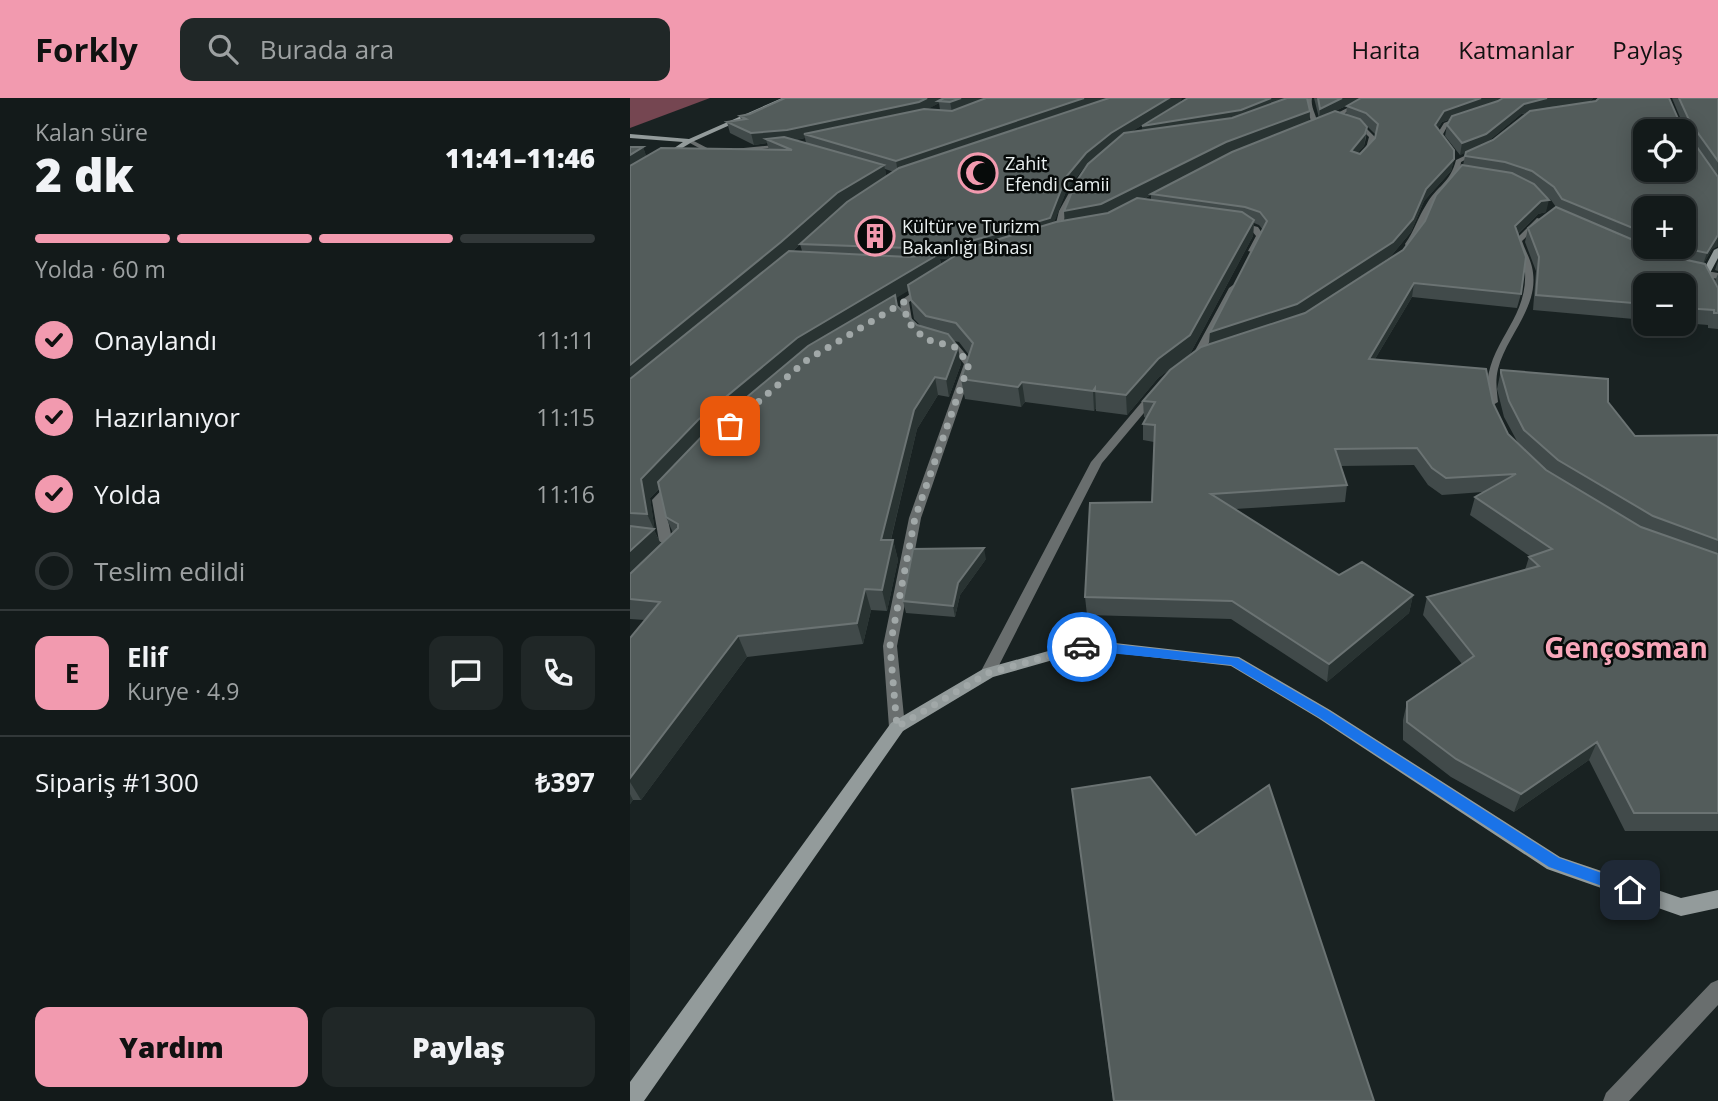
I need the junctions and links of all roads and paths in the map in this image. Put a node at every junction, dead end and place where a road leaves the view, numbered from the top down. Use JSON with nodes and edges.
{"nodes":[{"id":1,"x":787,"y":98,"type":"edge"},
{"id":2,"x":1310,"y":98,"type":"edge"},
{"id":3,"x":1390,"y":98,"type":"edge"},
{"id":4,"x":1469,"y":116,"type":"edge"},
{"id":5,"x":1332,"y":117,"type":"junction"},
{"id":6,"x":1315,"y":127,"type":"junction"},
{"id":7,"x":1303,"y":132,"type":"edge"},
{"id":8,"x":630,"y":136,"type":"edge"},
{"id":9,"x":690,"y":141,"type":"junction"},
{"id":10,"x":798,"y":148,"type":"edge"},
{"id":11,"x":1487,"y":148,"type":"edge"},
{"id":12,"x":660,"y":160,"type":"edge"},
{"id":13,"x":1355,"y":163,"type":"edge"},
{"id":14,"x":1457,"y":167,"type":"junction"},
{"id":15,"x":1471,"y":174,"type":"edge"},
{"id":16,"x":1076,"y":188,"type":"edge"},
{"id":17,"x":1554,"y":215,"type":"edge"},
{"id":18,"x":1231,"y":222,"type":"edge"},
{"id":19,"x":1068,"y":232,"type":"edge"},
{"id":20,"x":1056,"y":234,"type":"junction"},
{"id":21,"x":1043,"y":238,"type":"edge"},
{"id":22,"x":1718,"y":250,"type":"edge"},
{"id":23,"x":1403,"y":251,"type":"edge"},
{"id":24,"x":1247,"y":260,"type":"edge"},
{"id":25,"x":1683,"y":269,"type":"edge"},
{"id":26,"x":1705,"y":275,"type":"junction"},
{"id":27,"x":1718,"y":276,"type":"edge"},
{"id":28,"x":932,"y":284,"type":"edge"},
{"id":29,"x":1234,"y":284,"type":"edge"},
{"id":30,"x":1718,"y":301,"type":"edge"},
{"id":31,"x":1209,"y":353,"type":"edge"},
{"id":32,"x":1196,"y":358,"type":"junction"},
{"id":33,"x":1186,"y":366,"type":"edge"},
{"id":34,"x":1164,"y":382,"type":"edge"},
{"id":35,"x":1497,"y":418,"type":"edge"},
{"id":36,"x":680,"y":478,"type":"edge"},
{"id":37,"x":668,"y":555,"type":"edge"},
{"id":38,"x":988,"y":673,"type":"junction"},
{"id":39,"x":897,"y":727,"type":"junction"},
{"id":40,"x":1718,"y":899,"type":"edge"},
{"id":41,"x":1718,"y":990,"type":"edge"},
{"id":42,"x":630,"y":1101,"type":"edge"},
{"id":43,"x":1614,"y":1101,"type":"edge"}],
"edges":[{"from":1,"to":9,"type":"street"},
{"from":2,"to":6,"type":"street"},
{"from":3,"to":5,"type":"street"},
{"from":4,"to":14,"type":"street"},
{"from":5,"to":6,"type":"street"},
{"from":5,"to":13,"type":"street"},
{"from":6,"to":7,"type":"street"},
{"from":8,"to":9,"type":"street"},
{"from":9,"to":10,"type":"street"},
{"from":9,"to":12,"type":"street"},
{"from":11,"to":14,"type":"street"},
{"from":14,"to":15,"type":"street"},
{"from":14,"to":23,"type":"street"},
{"from":16,"to":20,"type":"street"},
{"from":17,"to":35,"type":"street"},
{"from":18,"to":24,"type":"street"},
{"from":19,"to":20,"type":"street"},
{"from":20,"to":21,"type":"street"},
{"from":22,"to":26,"type":"street"},
{"from":25,"to":26,"type":"street"},
{"from":26,"to":27,"type":"street"},
{"from":26,"to":30,"type":"street"},
{"from":28,"to":39,"type":"street"},
{"from":29,"to":32,"type":"street"},
{"from":31,"to":32,"type":"street"},
{"from":32,"to":33,"type":"street"},
{"from":34,"to":38,"type":"street"},
{"from":36,"to":37,"type":"street"},
{"from":38,"to":39,"type":"street"},
{"from":38,"to":40,"type":"street"},
{"from":39,"to":42,"type":"street"},
{"from":41,"to":43,"type":"street"}]}
